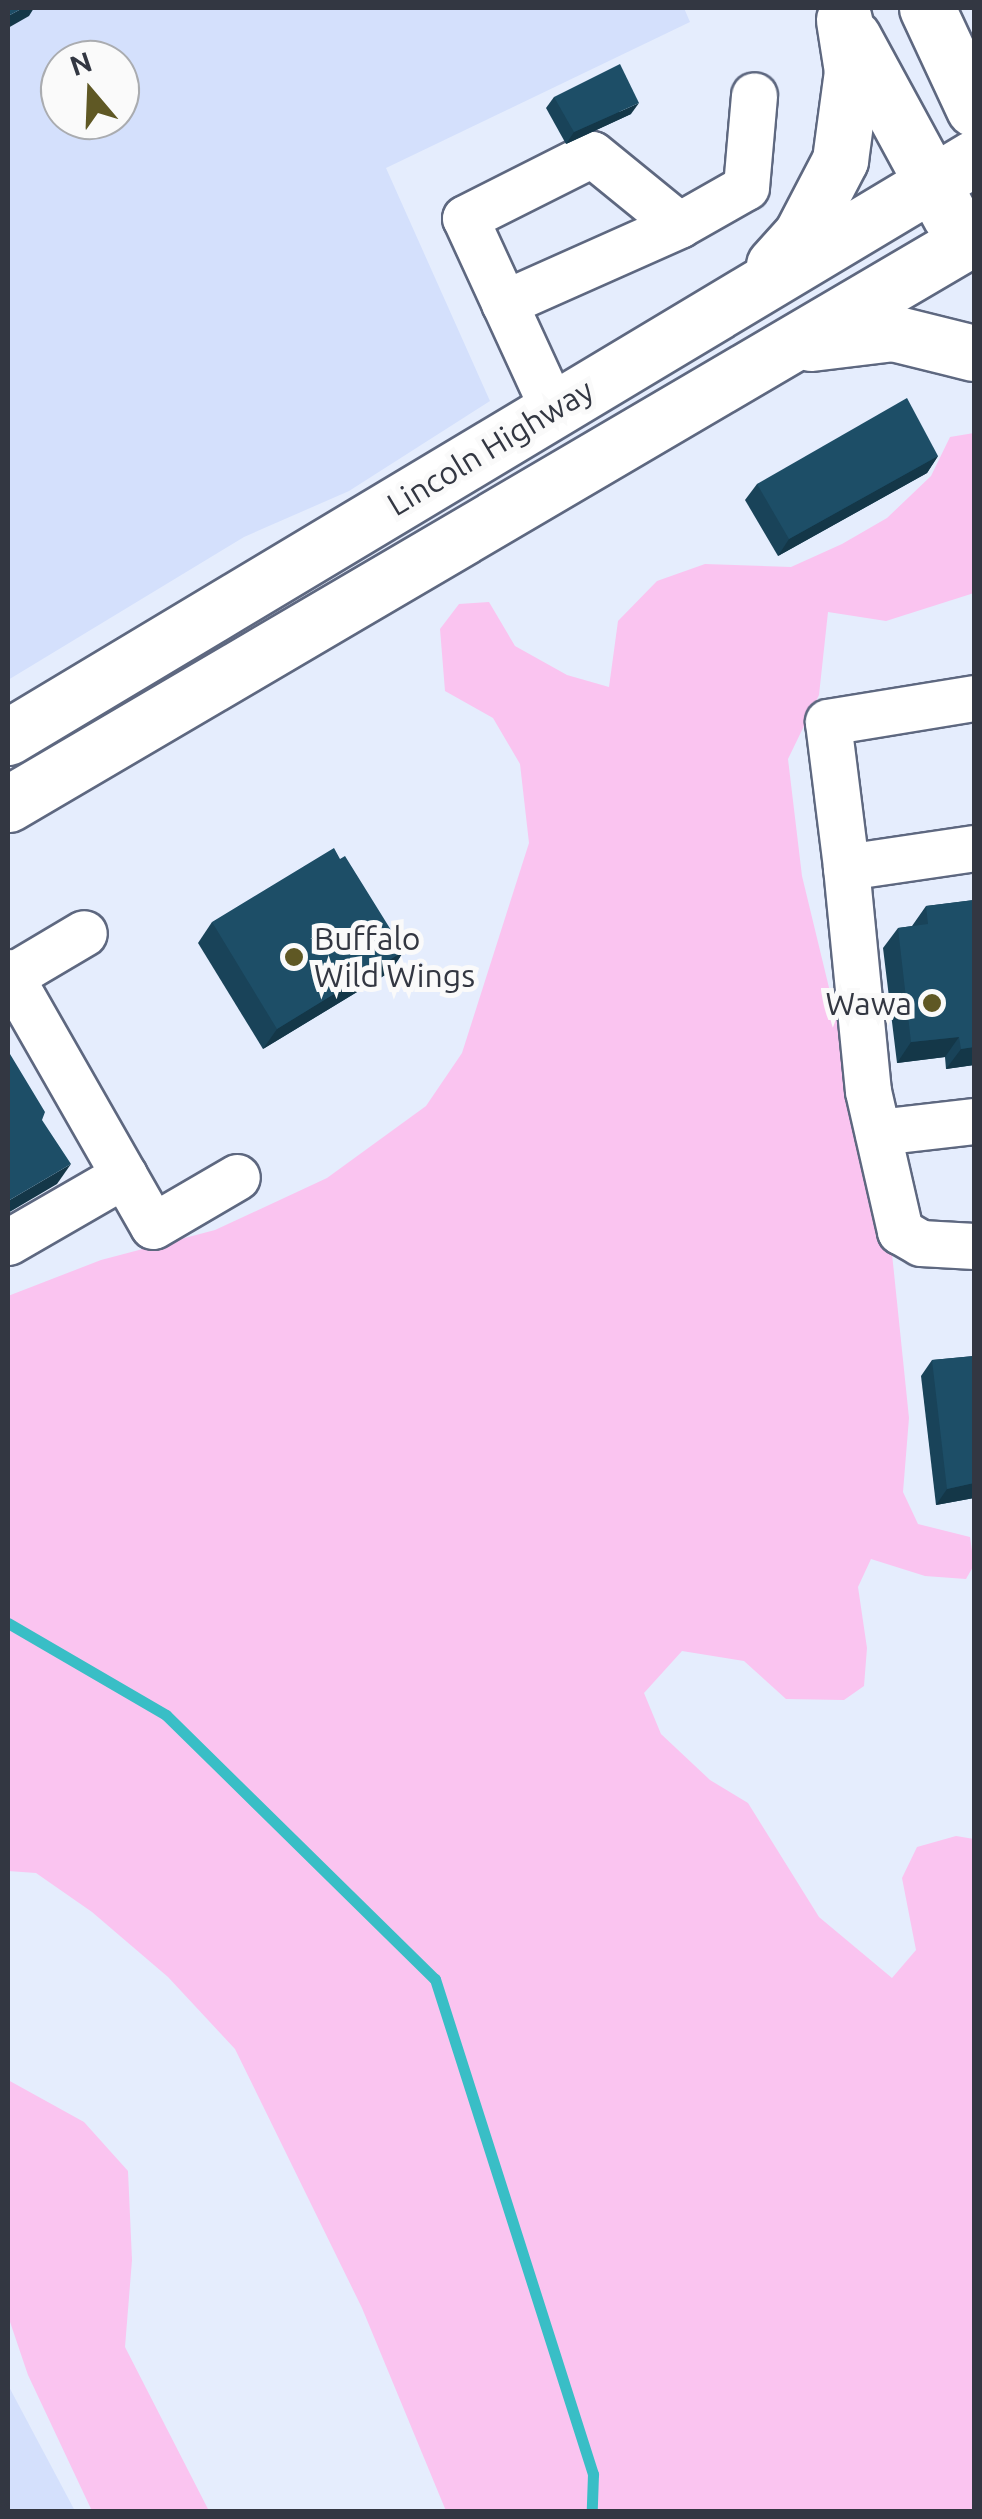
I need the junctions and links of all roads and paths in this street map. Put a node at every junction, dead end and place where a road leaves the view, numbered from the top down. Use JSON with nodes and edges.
{"nodes":[{"id":1,"x":927,"y":8,"type":"edge"},
{"id":2,"x":952,"y":8,"type":"edge"},
{"id":3,"x":841,"y":14,"type":"edge"},
{"id":4,"x":974,"y":22,"type":"edge"},
{"id":5,"x":754,"y":94,"type":"dead end"},
{"id":6,"x":974,"y":109,"type":"edge"},
{"id":7,"x":954,"y":170,"type":"edge"},
{"id":8,"x":679,"y":226,"type":"junction"},
{"id":9,"x":971,"y":249,"type":"edge"},
{"id":10,"x":754,"y":288,"type":"junction"},
{"id":11,"x":504,"y":303,"type":"junction"},
{"id":12,"x":788,"y":347,"type":"junction"},
{"id":13,"x":974,"y":353,"type":"edge"},
{"id":14,"x":553,"y":409,"type":"junction"},
{"id":15,"x":974,"y":698,"type":"edge"},
{"id":16,"x":8,"y":737,"type":"edge"},
{"id":17,"x":8,"y":804,"type":"edge"},
{"id":18,"x":974,"y":848,"type":"edge"},
{"id":19,"x":846,"y":866,"type":"junction"},
{"id":20,"x":84,"y":933,"type":"dead end"},
{"id":21,"x":8,"y":975,"type":"edge"},
{"id":22,"x":974,"y":1122,"type":"edge"},
{"id":23,"x":878,"y":1132,"type":"junction"},
{"id":24,"x":124,"y":1175,"type":"junction"},
{"id":25,"x":237,"y":1177,"type":"dead end"},
{"id":26,"x":8,"y":1242,"type":"edge"},
{"id":27,"x":974,"y":1246,"type":"edge"}],
"edges":[{"from":1,"to":6,"type":"main road"},
{"from":2,"to":4,"type":"main road"},
{"from":3,"to":7,"type":"main road"},
{"from":3,"to":10,"type":"main road"},
{"from":5,"to":8,"type":"lane"},
{"from":7,"to":9,"type":"main road"},
{"from":7,"to":10,"type":"main road","name":"Lincoln Highway"},
{"from":8,"to":11,"type":"lane"},
{"from":8,"to":11,"type":"lane"},
{"from":9,"to":12,"type":"main road","name":"Lincoln Highway"},
{"from":10,"to":14,"type":"main road","name":"Lincoln Highway"},
{"from":11,"to":14,"type":"lane"},
{"from":12,"to":13,"type":"main road"},
{"from":12,"to":17,"type":"main road","name":"Lincoln Highway"},
{"from":14,"to":16,"type":"main road","name":"Lincoln Highway"},
{"from":15,"to":19,"type":"lane"},
{"from":18,"to":19,"type":"lane"},
{"from":19,"to":23,"type":"lane"},
{"from":20,"to":21,"type":"lane"},
{"from":21,"to":24,"type":"lane"},
{"from":22,"to":23,"type":"lane"},
{"from":23,"to":27,"type":"lane"},
{"from":24,"to":25,"type":"lane"},
{"from":24,"to":26,"type":"lane"}]}
